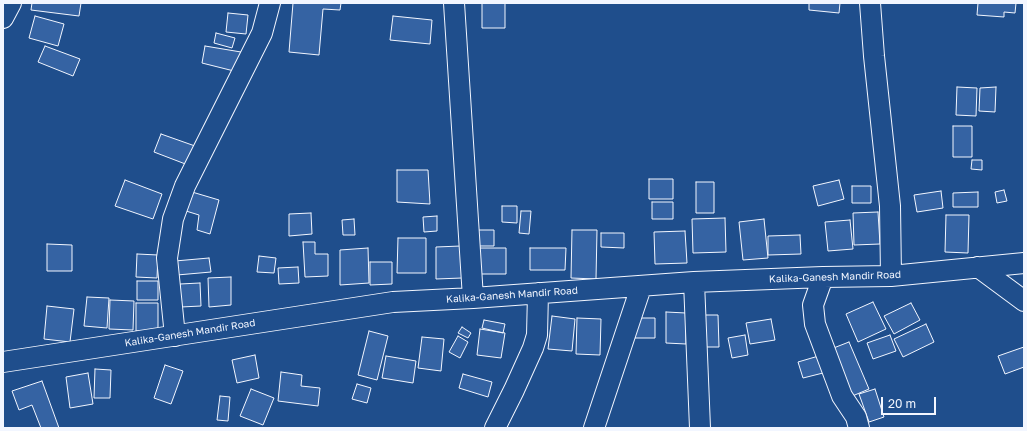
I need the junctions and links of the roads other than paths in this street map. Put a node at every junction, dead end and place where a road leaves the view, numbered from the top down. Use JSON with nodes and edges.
{"nodes":[{"id":1,"x":11,"y":3,"type":"edge"},
{"id":2,"x":270,"y":3,"type":"edge"},
{"id":3,"x":454,"y":3,"type":"edge"},
{"id":4,"x":870,"y":3,"type":"edge"},
{"id":5,"x":3,"y":18,"type":"edge"},
{"id":6,"x":1024,"y":262,"type":"edge"},
{"id":7,"x":978,"y":267,"type":"junction"},
{"id":8,"x":891,"y":276,"type":"junction"},
{"id":9,"x":823,"y":277,"type":"junction"},
{"id":10,"x":694,"y":282,"type":"junction"},
{"id":11,"x":640,"y":286,"type":"junction"},
{"id":12,"x":538,"y":294,"type":"junction"},
{"id":13,"x":473,"y":298,"type":"junction"},
{"id":14,"x":1024,"y":301,"type":"edge"},
{"id":15,"x":175,"y":336,"type":"junction"},
{"id":16,"x":3,"y":362,"type":"edge"},
{"id":17,"x":495,"y":428,"type":"edge"},
{"id":18,"x":594,"y":428,"type":"edge"},
{"id":19,"x":700,"y":428,"type":"edge"},
{"id":20,"x":859,"y":428,"type":"edge"}],
"edges":[{"from":1,"to":5,"type":"street"},
{"from":2,"to":15,"type":"street"},
{"from":3,"to":13,"type":"street"},
{"from":4,"to":8,"type":"street"},
{"from":6,"to":7,"type":"street","name":"Kalika-Ganesh Mandir Road"},
{"from":7,"to":8,"type":"street","name":"Kalika-Ganesh Mandir Road"},
{"from":7,"to":14,"type":"street"},
{"from":8,"to":9,"type":"street","name":"Kalika-Ganesh Mandir Road"},
{"from":9,"to":10,"type":"street","name":"Kalika-Ganesh Mandir Road"},
{"from":9,"to":20,"type":"street"},
{"from":10,"to":11,"type":"street","name":"Kalika-Ganesh Mandir Road"},
{"from":10,"to":19,"type":"street"},
{"from":11,"to":12,"type":"street","name":"Kalika-Ganesh Mandir Road"},
{"from":11,"to":18,"type":"street"},
{"from":12,"to":13,"type":"street","name":"Kalika-Ganesh Mandir Road"},
{"from":12,"to":17,"type":"street"},
{"from":13,"to":15,"type":"street","name":"Kalika-Ganesh Mandir Road"},
{"from":15,"to":16,"type":"street","name":"Kalika-Ganesh Mandir Road"}]}
